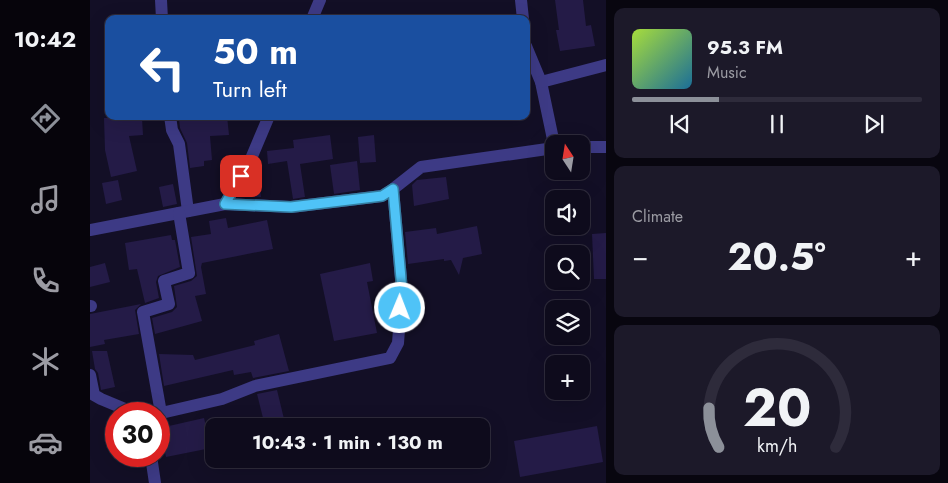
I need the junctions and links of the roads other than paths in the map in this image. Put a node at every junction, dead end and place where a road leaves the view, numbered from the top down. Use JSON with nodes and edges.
{"nodes":[{"id":1,"x":161,"y":0,"type":"edge"},
{"id":2,"x":320,"y":0,"type":"edge"},
{"id":3,"x":521,"y":0,"type":"edge"},
{"id":4,"x":162,"y":15,"type":"edge"},
{"id":5,"x":314,"y":15,"type":"edge"},
{"id":6,"x":523,"y":15,"type":"edge"},
{"id":7,"x":530,"y":56,"type":"edge"},
{"id":8,"x":606,"y":65,"type":"edge"},
{"id":9,"x":541,"y":82,"type":"junction"},
{"id":10,"x":171,"y":120,"type":"edge"},
{"id":11,"x":267,"y":120,"type":"edge"},
{"id":12,"x":552,"y":135,"type":"edge"},
{"id":13,"x":606,"y":147,"type":"edge"},
{"id":14,"x":590,"y":148,"type":"edge"},
{"id":15,"x":545,"y":149,"type":"edge"},
{"id":16,"x":393,"y":189,"type":"junction"},
{"id":17,"x":225,"y":204,"type":"junction"},
{"id":18,"x":184,"y":212,"type":"junction"},
{"id":19,"x":90,"y":230,"type":"edge"},
{"id":20,"x":90,"y":375,"type":"edge"},
{"id":21,"x":108,"y":402,"type":"edge"},
{"id":22,"x":157,"y":402,"type":"edge"},
{"id":23,"x":170,"y":411,"type":"edge"},
{"id":24,"x":153,"y":467,"type":"edge"},
{"id":25,"x":155,"y":483,"type":"edge"}],
"edges":[{"from":1,"to":4,"type":"street"},
{"from":2,"to":5,"type":"street"},
{"from":3,"to":6,"type":"street"},
{"from":7,"to":9,"type":"street"},
{"from":8,"to":9,"type":"street"},
{"from":9,"to":12,"type":"street"},
{"from":10,"to":18,"type":"street"},
{"from":11,"to":17,"type":"street"},
{"from":13,"to":14,"type":"street"},
{"from":15,"to":16,"type":"street"},
{"from":16,"to":17,"type":"street"},
{"from":16,"to":23,"type":"street"},
{"from":17,"to":18,"type":"street"},
{"from":18,"to":19,"type":"street"},
{"from":18,"to":22,"type":"street"},
{"from":20,"to":21,"type":"street"},
{"from":24,"to":25,"type":"street"}]}
